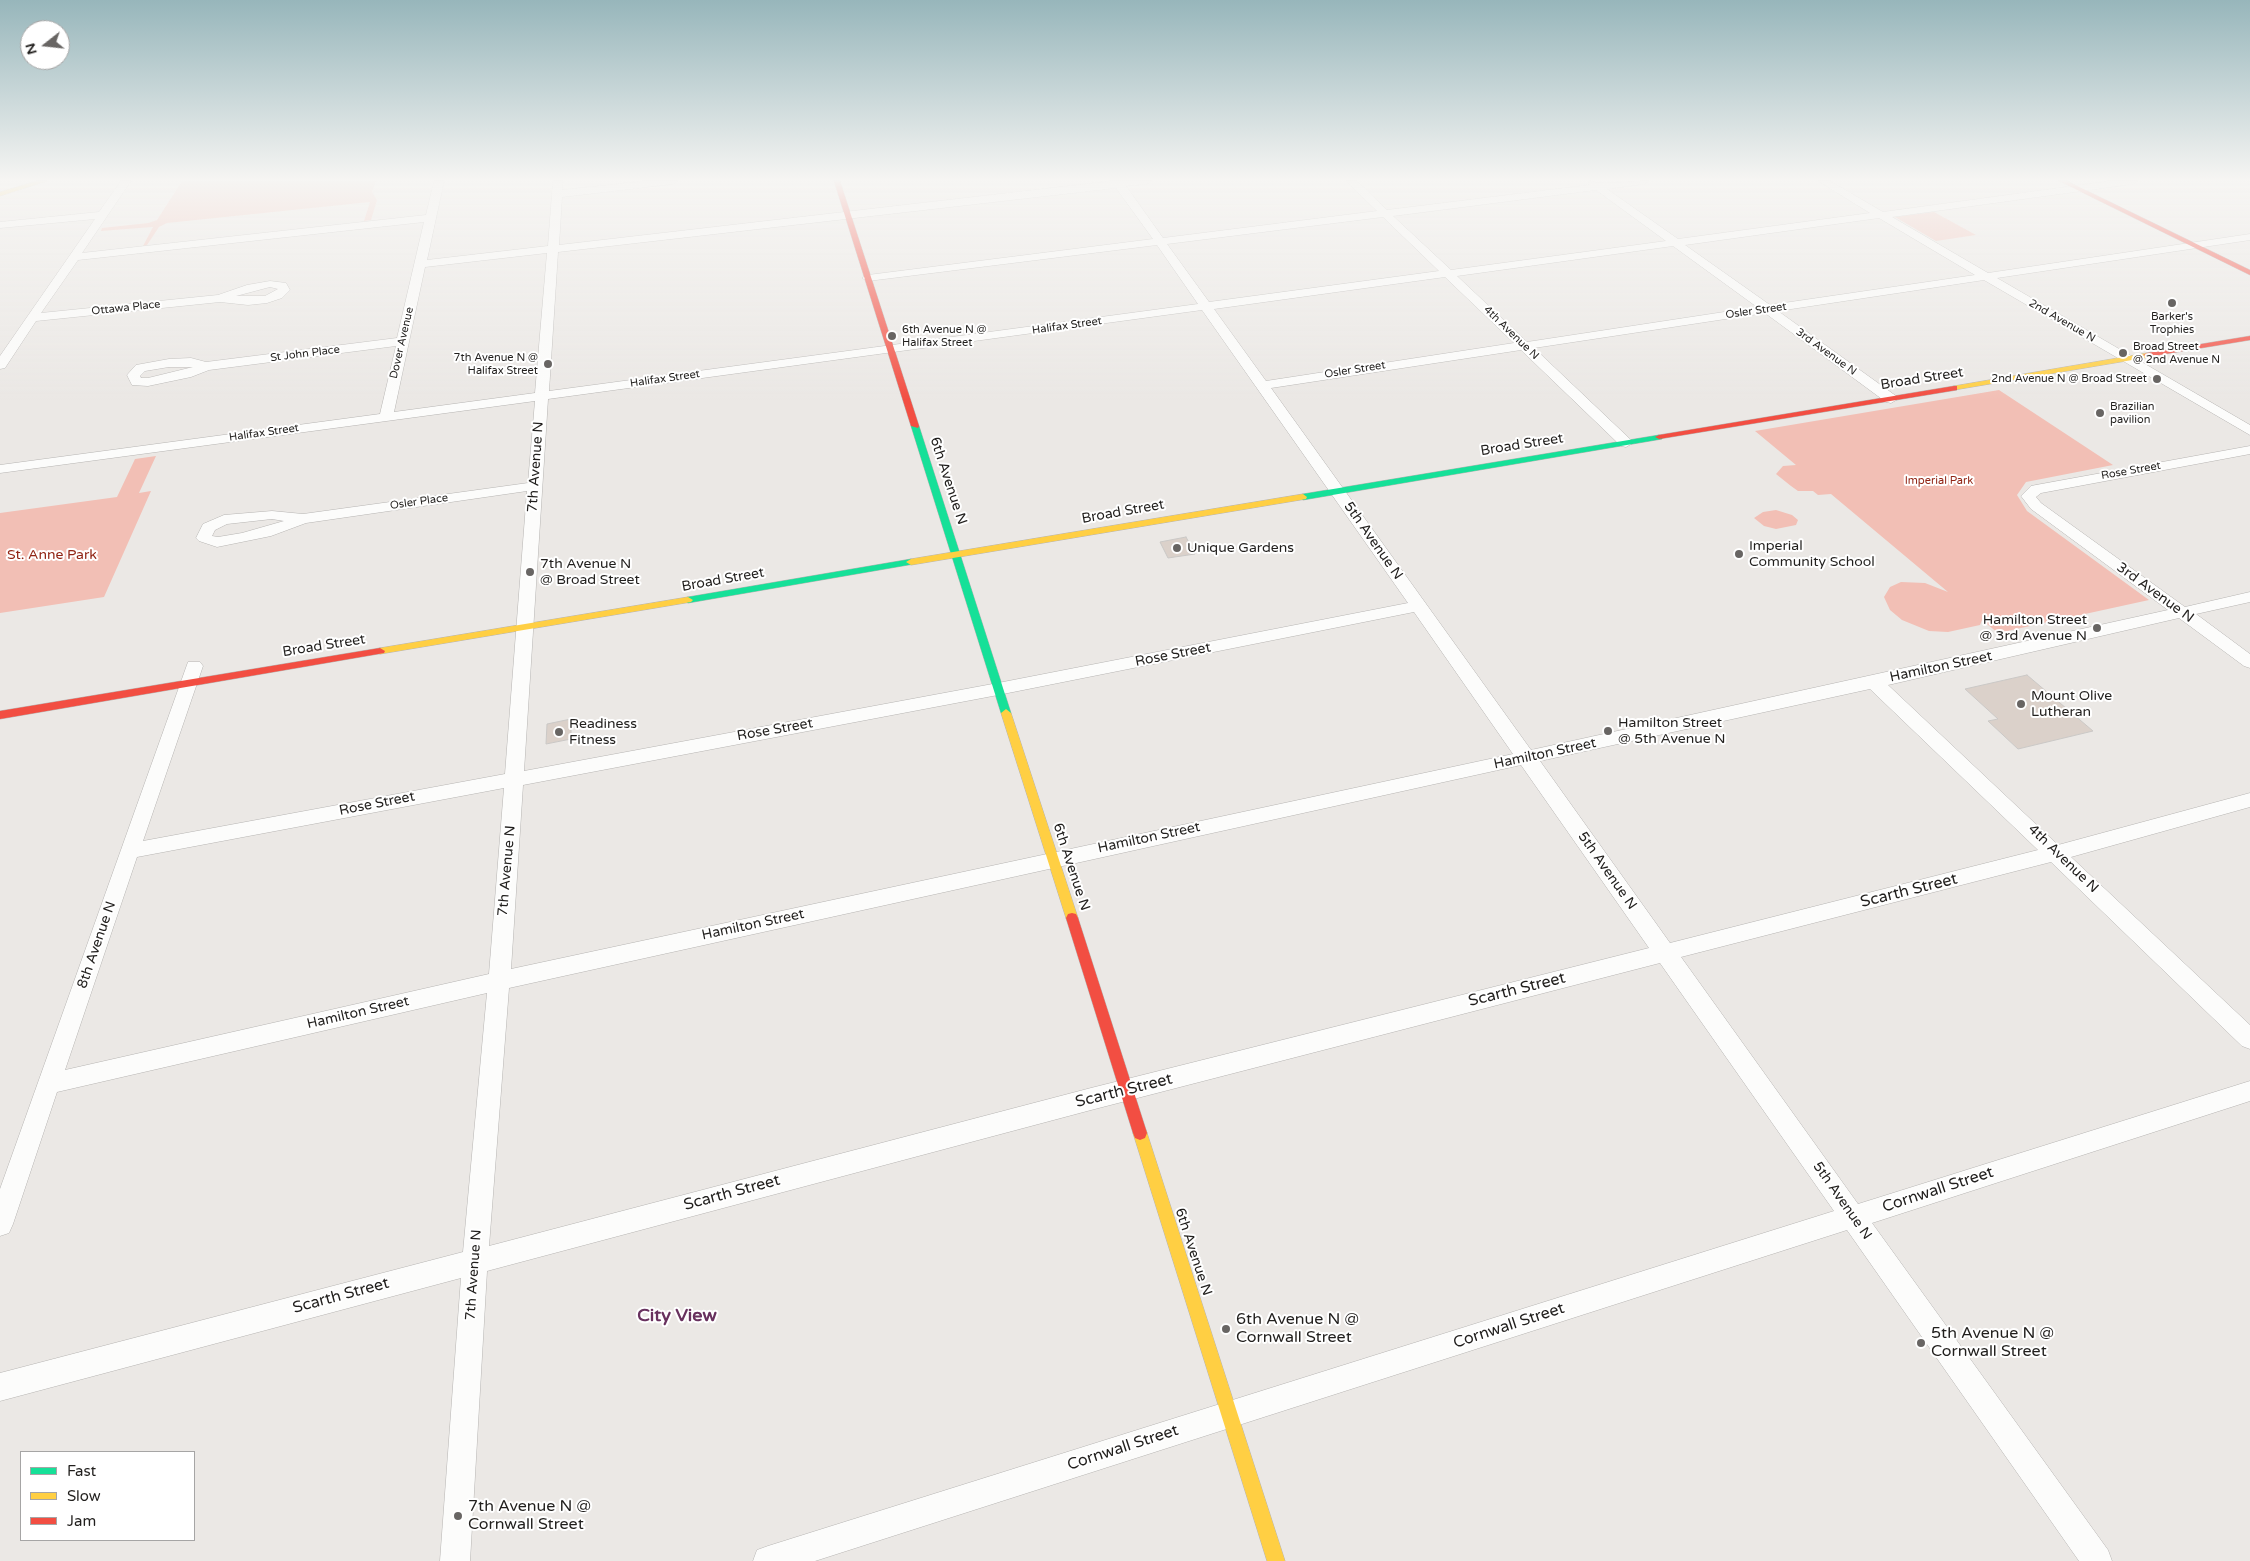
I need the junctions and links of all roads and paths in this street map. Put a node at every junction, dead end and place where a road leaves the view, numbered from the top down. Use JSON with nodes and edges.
{"nodes":[{"id":1,"x":76,"y":254,"type":"edge"},
{"id":2,"x":103,"y":254,"type":"edge"},
{"id":3,"x":422,"y":254,"type":"edge"},
{"id":4,"x":510,"y":254,"type":"edge"},
{"id":5,"x":553,"y":254,"type":"edge"},
{"id":6,"x":860,"y":254,"type":"edge"},
{"id":7,"x":1059,"y":254,"type":"edge"},
{"id":8,"x":1169,"y":254,"type":"edge"},
{"id":9,"x":1427,"y":254,"type":"edge"},
{"id":10,"x":1601,"y":254,"type":"edge"},
{"id":11,"x":1690,"y":254,"type":"edge"},
{"id":12,"x":1947,"y":254,"type":"edge"},
{"id":13,"x":2133,"y":254,"type":"edge"},
{"id":14,"x":2211,"y":254,"type":"edge"},
{"id":15,"x":74,"y":257,"type":"junction"},
{"id":16,"x":420,"y":264,"type":"junction"},
{"id":17,"x":2250,"y":273,"type":"edge"},
{"id":18,"x":1448,"y":274,"type":"junction"},
{"id":19,"x":1984,"y":276,"type":"junction"},
{"id":20,"x":868,"y":278,"type":"junction"},
{"id":21,"x":220,"y":298,"type":"dead end"},
{"id":22,"x":1206,"y":307,"type":"junction"},
{"id":23,"x":1767,"y":309,"type":"junction"},
{"id":24,"x":32,"y":318,"type":"junction"},
{"id":25,"x":2250,"y":338,"type":"edge"},
{"id":26,"x":403,"y":342,"type":"junction"},
{"id":27,"x":1523,"y":345,"type":"junction"},
{"id":28,"x":2129,"y":345,"type":"dead end"},
{"id":29,"x":2110,"y":348,"type":"junction"},
{"id":30,"x":890,"y":349,"type":"junction"},
{"id":31,"x":2090,"y":352,"type":"dead end"},
{"id":32,"x":2128,"y":359,"type":"junction"},
{"id":33,"x":0,"y":365,"type":"edge"},
{"id":34,"x":206,"y":366,"type":"dead end"},
{"id":35,"x":1894,"y":384,"type":"dead end"},
{"id":36,"x":1262,"y":385,"type":"junction"},
{"id":37,"x":1875,"y":387,"type":"junction"},
{"id":38,"x":1855,"y":390,"type":"dead end"},
{"id":39,"x":542,"y":395,"type":"junction"},
{"id":40,"x":1891,"y":399,"type":"junction"},
{"id":41,"x":386,"y":416,"type":"junction"},
{"id":42,"x":1632,"y":428,"type":"dead end"},
{"id":43,"x":1613,"y":431,"type":"junction"},
{"id":44,"x":2250,"y":431,"type":"edge"},
{"id":45,"x":1594,"y":434,"type":"dead end"},
{"id":46,"x":1626,"y":443,"type":"junction"},
{"id":47,"x":2250,"y":450,"type":"edge"},
{"id":48,"x":0,"y":469,"type":"edge"},
{"id":49,"x":1330,"y":481,"type":"junction"},
{"id":50,"x":535,"y":486,"type":"junction"},
{"id":51,"x":2036,"y":506,"type":"joint"},
{"id":52,"x":303,"y":519,"type":"junction"},
{"id":53,"x":956,"y":556,"type":"junction"},
{"id":54,"x":2250,"y":597,"type":"edge"},
{"id":55,"x":1419,"y":606,"type":"junction"},
{"id":56,"x":2181,"y":612,"type":"junction"},
{"id":57,"x":525,"y":616,"type":"junction"},
{"id":58,"x":2250,"y":662,"type":"edge"},
{"id":59,"x":190,"y":671,"type":"junction"},
{"id":60,"x":1874,"y":682,"type":"junction"},
{"id":61,"x":998,"y":689,"type":"junction"},
{"id":62,"x":0,"y":716,"type":"edge"},
{"id":63,"x":1527,"y":758,"type":"junction"},
{"id":64,"x":514,"y":778,"type":"junction"},
{"id":65,"x":2250,"y":800,"type":"edge"},
{"id":66,"x":130,"y":851,"type":"junction"},
{"id":67,"x":2056,"y":854,"type":"junction"},
{"id":68,"x":1052,"y":859,"type":"junction"},
{"id":69,"x":1665,"y":953,"type":"junction"},
{"id":70,"x":498,"y":981,"type":"junction"},
{"id":71,"x":2250,"y":1039,"type":"edge"},
{"id":72,"x":49,"y":1084,"type":"junction"},
{"id":73,"x":1126,"y":1090,"type":"junction"},
{"id":74,"x":2250,"y":1091,"type":"edge"},
{"id":75,"x":1853,"y":1217,"type":"junction"},
{"id":76,"x":0,"y":1224,"type":"edge"},
{"id":77,"x":475,"y":1260,"type":"junction"},
{"id":78,"x":0,"y":1387,"type":"edge"},
{"id":79,"x":1229,"y":1415,"type":"junction"},
{"id":80,"x":455,"y":1561,"type":"edge"},
{"id":81,"x":768,"y":1561,"type":"edge"},
{"id":82,"x":1276,"y":1561,"type":"edge"},
{"id":83,"x":2097,"y":1561,"type":"edge"}],
"edges":[{"from":1,"to":15,"type":"street"},
{"from":2,"to":15,"type":"street"},
{"from":3,"to":16,"type":"street","name":"Dover Avenue"},
{"from":4,"to":16,"type":"street"},
{"from":5,"to":39,"type":"street","name":"7th Avenue N"},
{"from":6,"to":20,"type":"main road","name":"6th Avenue N"},
{"from":7,"to":20,"type":"street"},
{"from":8,"to":22,"type":"street","name":"5th Avenue N"},
{"from":9,"to":18,"type":"street","name":"4th Avenue N"},
{"from":10,"to":18,"type":"street","name":"Halifax Street"},
{"from":11,"to":23,"type":"street","name":"3rd Avenue N"},
{"from":12,"to":19,"type":"street","name":"2nd Avenue N"},
{"from":13,"to":19,"type":"street","name":"Osler Street"},
{"from":14,"to":17,"type":"main road"},
{"from":15,"to":24,"type":"street"},
{"from":16,"to":26,"type":"street","name":"Dover Avenue"},
{"from":18,"to":22,"type":"street","name":"Halifax Street"},
{"from":18,"to":27,"type":"street","name":"4th Avenue N"},
{"from":19,"to":23,"type":"street","name":"Osler Street"},
{"from":19,"to":29,"type":"street","name":"2nd Avenue N"},
{"from":20,"to":30,"type":"main road","name":"6th Avenue N"},
{"from":21,"to":24,"type":"street","name":"Ottawa Place"},
{"from":22,"to":30,"type":"street","name":"Halifax Street"},
{"from":22,"to":36,"type":"street","name":"5th Avenue N"},
{"from":23,"to":27,"type":"street","name":"Osler Street"},
{"from":23,"to":37,"type":"street","name":"3rd Avenue N"},
{"from":24,"to":33,"type":"street"},
{"from":25,"to":32,"type":"main road","name":"Broad Street"},
{"from":26,"to":34,"type":"street","name":"St John Place"},
{"from":26,"to":41,"type":"street","name":"Dover Avenue"},
{"from":27,"to":36,"type":"street","name":"Osler Street"},
{"from":27,"to":43,"type":"street","name":"4th Avenue N"},
{"from":28,"to":29,"type":"main road"},
{"from":29,"to":31,"type":"main road"},
{"from":29,"to":32,"type":"street","name":"2nd Avenue N"},
{"from":30,"to":39,"type":"street","name":"Halifax Street"},
{"from":30,"to":53,"type":"main road","name":"6th Avenue N"},
{"from":32,"to":40,"type":"main road","name":"Broad Street"},
{"from":32,"to":44,"type":"street","name":"2nd Avenue N"},
{"from":35,"to":37,"type":"main road","name":"Broad Street"},
{"from":36,"to":49,"type":"street","name":"5th Avenue N"},
{"from":37,"to":38,"type":"main road","name":"Broad Street"},
{"from":37,"to":40,"type":"street","name":"3rd Avenue N"},
{"from":39,"to":41,"type":"street","name":"Halifax Street"},
{"from":39,"to":50,"type":"street","name":"7th Avenue N"},
{"from":40,"to":46,"type":"main road","name":"Broad Street"},
{"from":41,"to":48,"type":"street","name":"Halifax Street"},
{"from":42,"to":43,"type":"main road"},
{"from":43,"to":45,"type":"main road"},
{"from":43,"to":46,"type":"street","name":"4th Avenue N"},
{"from":46,"to":49,"type":"main road","name":"Broad Street"},
{"from":47,"to":51,"type":"street","name":"Rose Street"},
{"from":49,"to":53,"type":"main road","name":"Broad Street"},
{"from":49,"to":55,"type":"street","name":"5th Avenue N"},
{"from":50,"to":52,"type":"street","name":"Osler Place"},
{"from":50,"to":57,"type":"street","name":"7th Avenue N"},
{"from":51,"to":56,"type":"street","name":"3rd Avenue N"},
{"from":52,"to":52,"type":"street","name":"Osler Place"},
{"from":53,"to":57,"type":"main road","name":"Broad Street"},
{"from":53,"to":61,"type":"main road","name":"6th Avenue N"},
{"from":54,"to":56,"type":"street","name":"Hamilton Street"},
{"from":55,"to":61,"type":"street","name":"Rose Street"},
{"from":55,"to":63,"type":"street","name":"5th Avenue N"},
{"from":56,"to":58,"type":"street","name":"3rd Avenue N"},
{"from":56,"to":60,"type":"street","name":"Hamilton Street"},
{"from":57,"to":59,"type":"main road","name":"Broad Street"},
{"from":57,"to":64,"type":"street","name":"7th Avenue N"},
{"from":59,"to":62,"type":"main road","name":"Broad Street"},
{"from":59,"to":66,"type":"street","name":"8th Avenue N"},
{"from":60,"to":63,"type":"street","name":"Hamilton Street"},
{"from":60,"to":67,"type":"street","name":"4th Avenue N"},
{"from":61,"to":64,"type":"street","name":"Rose Street"},
{"from":61,"to":68,"type":"main road","name":"6th Avenue N"},
{"from":63,"to":68,"type":"street","name":"Hamilton Street"},
{"from":63,"to":69,"type":"street","name":"5th Avenue N"},
{"from":64,"to":66,"type":"street","name":"Rose Street"},
{"from":64,"to":70,"type":"street","name":"7th Avenue N"},
{"from":65,"to":67,"type":"street","name":"Scarth Street"},
{"from":66,"to":72,"type":"street","name":"8th Avenue N"},
{"from":67,"to":69,"type":"street","name":"Scarth Street"},
{"from":67,"to":71,"type":"street","name":"4th Avenue N"},
{"from":68,"to":70,"type":"street","name":"Hamilton Street"},
{"from":68,"to":73,"type":"main road","name":"6th Avenue N"},
{"from":69,"to":73,"type":"street","name":"Scarth Street"},
{"from":69,"to":75,"type":"street","name":"5th Avenue N"},
{"from":70,"to":72,"type":"street","name":"Hamilton Street"},
{"from":70,"to":77,"type":"street","name":"7th Avenue N"},
{"from":72,"to":76,"type":"street","name":"8th Avenue N"},
{"from":73,"to":77,"type":"street","name":"Scarth Street"},
{"from":73,"to":79,"type":"main road","name":"6th Avenue N"},
{"from":74,"to":75,"type":"street","name":"Cornwall Street"},
{"from":75,"to":79,"type":"street","name":"Cornwall Street"},
{"from":75,"to":83,"type":"street","name":"5th Avenue N"},
{"from":77,"to":78,"type":"street","name":"Scarth Street"},
{"from":77,"to":80,"type":"street","name":"7th Avenue N"},
{"from":79,"to":81,"type":"street","name":"Cornwall Street"},
{"from":79,"to":82,"type":"main road","name":"6th Avenue N"}]}
